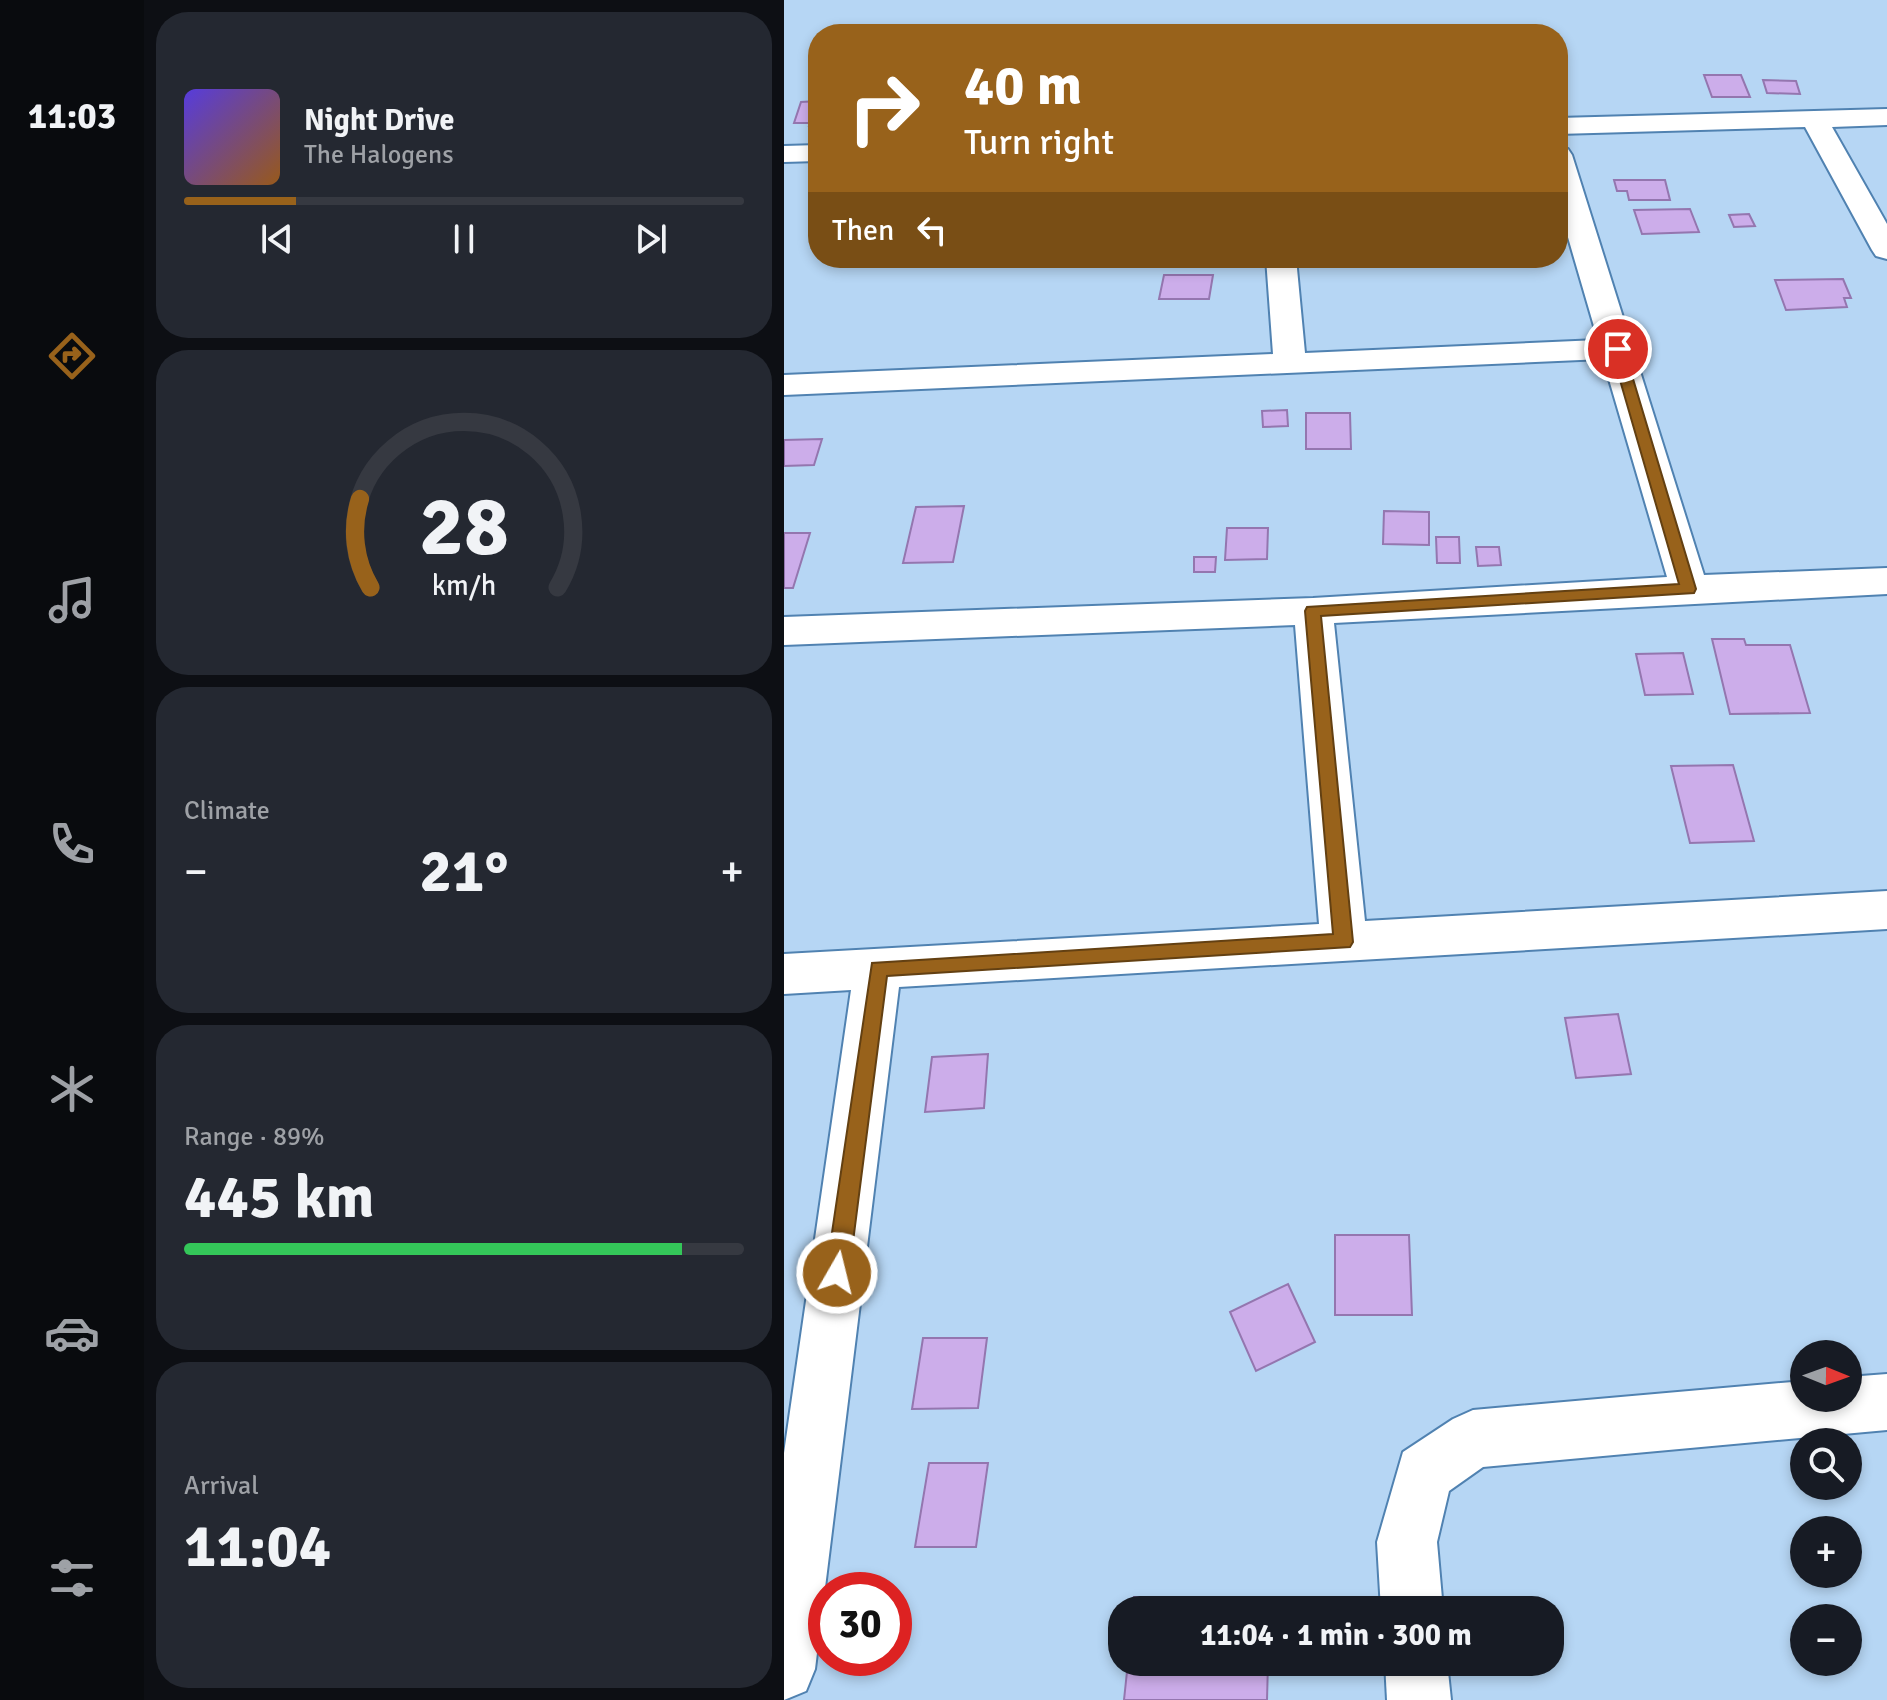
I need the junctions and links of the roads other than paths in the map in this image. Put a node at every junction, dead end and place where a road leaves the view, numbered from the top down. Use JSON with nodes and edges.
{"nodes":[{"id":1,"x":1887,"y":117,"type":"edge"},
{"id":2,"x":1814,"y":119,"type":"junction"},
{"id":3,"x":1568,"y":126,"type":"edge"},
{"id":4,"x":798,"y":154,"type":"edge"},
{"id":5,"x":784,"y":184,"type":"edge"},
{"id":6,"x":1568,"y":187,"type":"edge"},
{"id":7,"x":1887,"y":250,"type":"edge"},
{"id":8,"x":1282,"y":268,"type":"edge"},
{"id":9,"x":1618,"y":349,"type":"junction"},
{"id":10,"x":1290,"y":364,"type":"junction"},
{"id":11,"x":784,"y":385,"type":"edge"},
{"id":12,"x":1887,"y":581,"type":"edge"},
{"id":13,"x":1689,"y":589,"type":"junction"},
{"id":14,"x":1313,"y":611,"type":"junction"},
{"id":15,"x":784,"y":631,"type":"edge"},
{"id":16,"x":1887,"y":910,"type":"edge"},
{"id":17,"x":1344,"y":942,"type":"junction"},
{"id":18,"x":878,"y":968,"type":"junction"},
{"id":19,"x":784,"y":974,"type":"edge"},
{"id":20,"x":1887,"y":1402,"type":"edge"},
{"id":21,"x":1411,"y":1596,"type":"edge"},
{"id":22,"x":784,"y":1669,"type":"edge"},
{"id":23,"x":1417,"y":1676,"type":"edge"},
{"id":24,"x":1419,"y":1700,"type":"edge"}],
"edges":[{"from":1,"to":2,"type":"street"},
{"from":2,"to":3,"type":"street"},
{"from":2,"to":7,"type":"street"},
{"from":4,"to":5,"type":"street"},
{"from":6,"to":9,"type":"street"},
{"from":8,"to":10,"type":"street"},
{"from":9,"to":10,"type":"street"},
{"from":9,"to":13,"type":"street"},
{"from":10,"to":11,"type":"street"},
{"from":12,"to":13,"type":"street"},
{"from":13,"to":14,"type":"street"},
{"from":14,"to":15,"type":"street"},
{"from":14,"to":17,"type":"street"},
{"from":16,"to":17,"type":"street"},
{"from":17,"to":18,"type":"street"},
{"from":18,"to":19,"type":"street"},
{"from":18,"to":22,"type":"street"},
{"from":20,"to":21,"type":"street"},
{"from":23,"to":24,"type":"street"}]}
